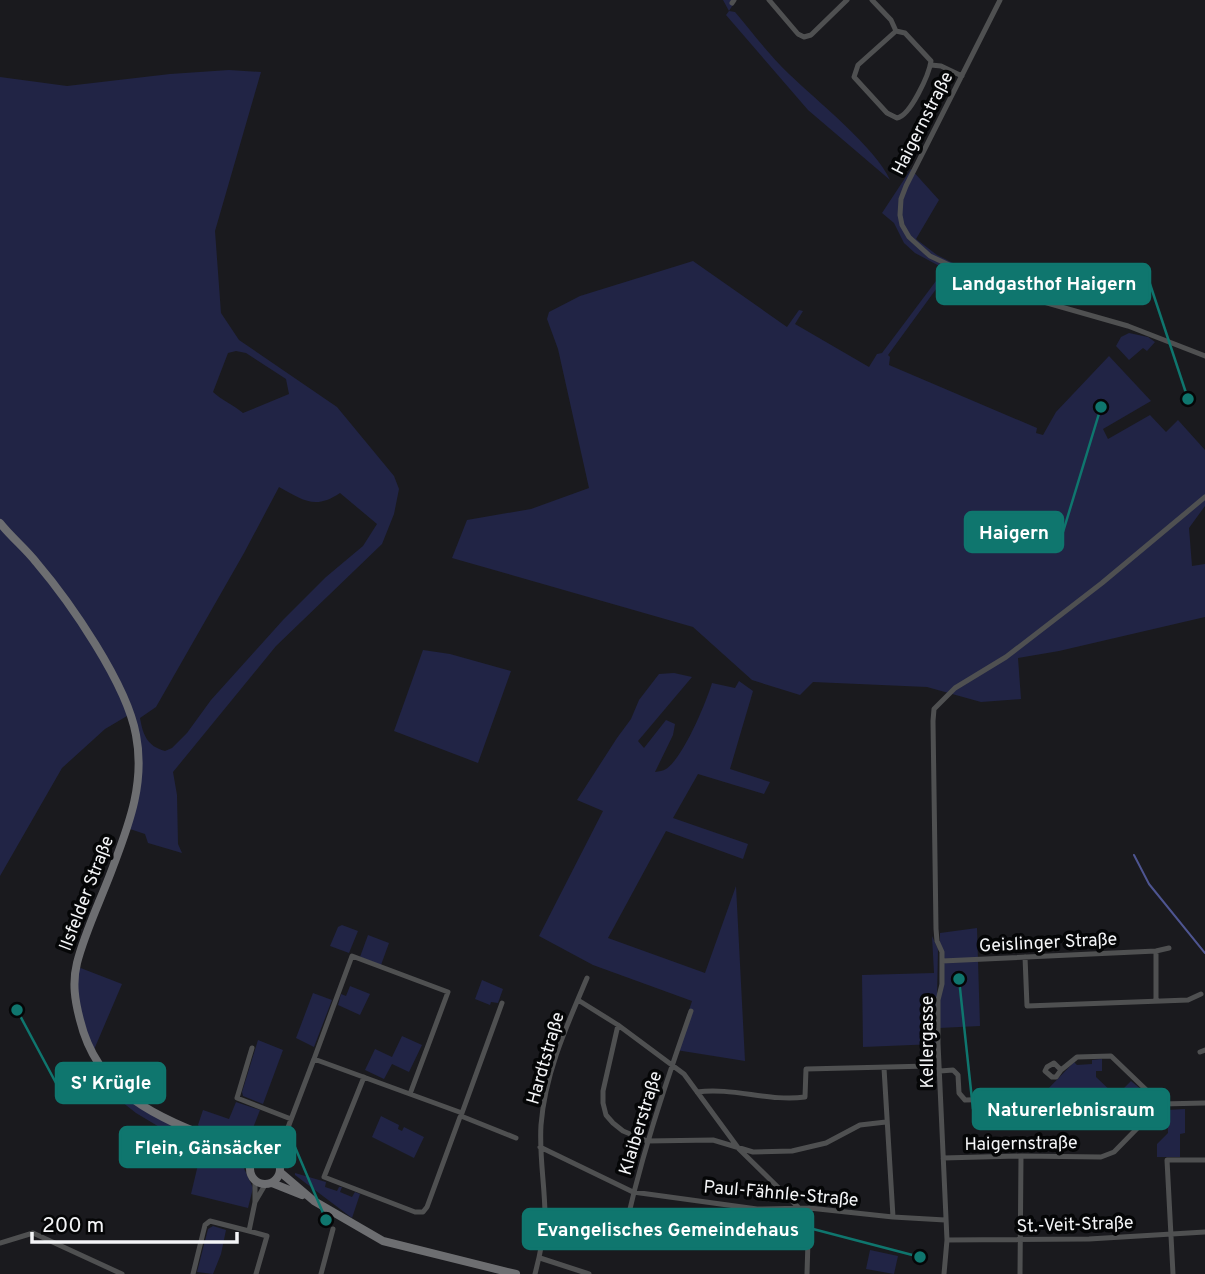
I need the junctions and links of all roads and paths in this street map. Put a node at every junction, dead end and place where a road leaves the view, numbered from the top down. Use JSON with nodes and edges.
{"nodes":[{"id":1,"x":769,"y":0,"type":"edge"},
{"id":2,"x":846,"y":0,"type":"edge"},
{"id":3,"x":872,"y":0,"type":"edge"},
{"id":4,"x":1000,"y":0,"type":"edge"},
{"id":5,"x":896,"y":31,"type":"junction"},
{"id":6,"x":931,"y":65,"type":"junction"},
{"id":7,"x":962,"y":76,"type":"junction"},
{"id":8,"x":1205,"y":356,"type":"edge"},
{"id":9,"x":1205,"y":497,"type":"edge"},
{"id":10,"x":0,"y":523,"type":"edge"},
{"id":11,"x":1169,"y":948,"type":"dead end"},
{"id":12,"x":1156,"y":951,"type":"junction"},
{"id":13,"x":1025,"y":957,"type":"junction"},
{"id":14,"x":942,"y":961,"type":"junction"},
{"id":15,"x":587,"y":978,"type":"dead end"},
{"id":16,"x":1201,"y":994,"type":"dead end"},
{"id":17,"x":578,"y":1000,"type":"junction"},
{"id":18,"x":1156,"y":1001,"type":"junction"},
{"id":19,"x":502,"y":1003,"type":"dead end"},
{"id":20,"x":691,"y":1011,"type":"dead end"},
{"id":21,"x":618,"y":1025,"type":"junction"},
{"id":22,"x":253,"y":1048,"type":"dead end"},
{"id":23,"x":314,"y":1059,"type":"junction"},
{"id":24,"x":673,"y":1065,"type":"junction"},
{"id":25,"x":929,"y":1066,"type":"dead end"},
{"id":26,"x":884,"y":1068,"type":"junction"},
{"id":27,"x":1061,"y":1070,"type":"dead end"},
{"id":28,"x":940,"y":1071,"type":"junction"},
{"id":29,"x":364,"y":1077,"type":"junction"},
{"id":30,"x":697,"y":1092,"type":"junction"},
{"id":31,"x":411,"y":1094,"type":"junction"},
{"id":32,"x":1006,"y":1099,"type":"dead end"},
{"id":33,"x":1205,"y":1103,"type":"edge"},
{"id":34,"x":1161,"y":1104,"type":"junction"},
{"id":35,"x":461,"y":1115,"type":"junction"},
{"id":36,"x":291,"y":1119,"type":"junction"},
{"id":37,"x":886,"y":1122,"type":"junction"},
{"id":38,"x":286,"y":1131,"type":"junction"},
{"id":39,"x":198,"y":1133,"type":"junction"},
{"id":40,"x":516,"y":1138,"type":"dead end"},
{"id":41,"x":647,"y":1141,"type":"junction"},
{"id":42,"x":540,"y":1147,"type":"junction"},
{"id":43,"x":739,"y":1149,"type":"junction"},
{"id":44,"x":268,"y":1154,"type":"junction"},
{"id":45,"x":1021,"y":1156,"type":"junction"},
{"id":46,"x":255,"y":1157,"type":"junction"},
{"id":47,"x":943,"y":1158,"type":"junction"},
{"id":48,"x":276,"y":1159,"type":"junction"},
{"id":49,"x":1205,"y":1160,"type":"edge"},
{"id":50,"x":250,"y":1166,"type":"junction"},
{"id":51,"x":280,"y":1172,"type":"junction"},
{"id":52,"x":256,"y":1182,"type":"junction"},
{"id":53,"x":269,"y":1184,"type":"junction"},
{"id":54,"x":633,"y":1192,"type":"junction"},
{"id":55,"x":314,"y":1201,"type":"junction"},
{"id":56,"x":255,"y":1202,"type":"junction"},
{"id":57,"x":799,"y":1208,"type":"junction"},
{"id":58,"x":808,"y":1208,"type":"junction"},
{"id":59,"x":892,"y":1217,"type":"junction"},
{"id":60,"x":946,"y":1220,"type":"junction"},
{"id":61,"x":333,"y":1229,"type":"dead end"},
{"id":62,"x":249,"y":1231,"type":"junction"},
{"id":63,"x":1205,"y":1232,"type":"edge"},
{"id":64,"x":1171,"y":1234,"type":"junction"},
{"id":65,"x":947,"y":1240,"type":"junction"},
{"id":66,"x":1020,"y":1240,"type":"junction"},
{"id":67,"x":0,"y":1243,"type":"edge"},
{"id":68,"x":622,"y":1245,"type":"dead end"},
{"id":69,"x":540,"y":1258,"type":"junction"},
{"id":70,"x":502,"y":1272,"type":"edge"},
{"id":71,"x":122,"y":1274,"type":"edge"},
{"id":72,"x":193,"y":1274,"type":"edge"},
{"id":73,"x":256,"y":1274,"type":"edge"},
{"id":74,"x":321,"y":1274,"type":"edge"},
{"id":75,"x":516,"y":1274,"type":"edge"},
{"id":76,"x":535,"y":1274,"type":"edge"},
{"id":77,"x":589,"y":1274,"type":"edge"},
{"id":78,"x":807,"y":1274,"type":"edge"},
{"id":79,"x":944,"y":1274,"type":"edge"},
{"id":80,"x":1020,"y":1274,"type":"edge"},
{"id":81,"x":1173,"y":1274,"type":"edge"}],
"edges":[{"from":1,"to":2,"type":"street"},
{"from":3,"to":5,"type":"street"},
{"from":4,"to":7,"type":"street","name":"Haigernstraße"},
{"from":5,"to":6,"type":"street"},
{"from":5,"to":6,"type":"street"},
{"from":6,"to":7,"type":"street"},
{"from":7,"to":8,"type":"street","name":"Haigernstraße"},
{"from":9,"to":14,"type":"street","name":"Kellergasse"},
{"from":10,"to":39,"type":"main road","name":"Ilsfelder Straße"},
{"from":11,"to":12,"type":"street","name":"Geislinger Straße"},
{"from":12,"to":13,"type":"street","name":"Geislinger Straße"},
{"from":12,"to":18,"type":"street"},
{"from":13,"to":14,"type":"street","name":"Geislinger Straße"},
{"from":13,"to":18,"type":"street"},
{"from":14,"to":28,"type":"street","name":"Kellergasse"},
{"from":15,"to":17,"type":"street","name":"Hardtstraße"},
{"from":16,"to":18,"type":"street"},
{"from":17,"to":21,"type":"street"},
{"from":17,"to":42,"type":"street","name":"Hardtstraße"},
{"from":19,"to":35,"type":"street"},
{"from":20,"to":24,"type":"street","name":"Klaiberstraße"},
{"from":21,"to":24,"type":"street"},
{"from":21,"to":41,"type":"street"},
{"from":22,"to":36,"type":"street"},
{"from":23,"to":29,"type":"street"},
{"from":23,"to":31,"type":"street"},
{"from":23,"to":36,"type":"street"},
{"from":24,"to":30,"type":"street"},
{"from":24,"to":41,"type":"street","name":"Klaiberstraße"},
{"from":25,"to":26,"type":"street"},
{"from":26,"to":30,"type":"street"},
{"from":26,"to":37,"type":"street"},
{"from":27,"to":34,"type":"street"},
{"from":28,"to":32,"type":"street"},
{"from":28,"to":47,"type":"street","name":"Kellergasse"},
{"from":29,"to":31,"type":"street"},
{"from":29,"to":35,"type":"street"},
{"from":30,"to":43,"type":"street"},
{"from":31,"to":35,"type":"street"},
{"from":33,"to":34,"type":"street"},
{"from":34,"to":45,"type":"street","name":"Haigernstraße"},
{"from":35,"to":40,"type":"street"},
{"from":36,"to":38,"type":"street"},
{"from":37,"to":43,"type":"street"},
{"from":37,"to":59,"type":"street"},
{"from":38,"to":44,"type":"street"},
{"from":38,"to":48,"type":"street"},
{"from":39,"to":46,"type":"main road","name":"Ilsfelder Straße"},
{"from":39,"to":50,"type":"main road","name":"Ilsfelder Straße"},
{"from":41,"to":43,"type":"street"},
{"from":41,"to":54,"type":"street","name":"Klaiberstraße"},
{"from":42,"to":54,"type":"street","name":"Paul-Fähnle-Straße"},
{"from":42,"to":69,"type":"street","name":"Hardtstraße"},
{"from":43,"to":57,"type":"street"},
{"from":44,"to":46,"type":"main road"},
{"from":44,"to":48,"type":"main road"},
{"from":45,"to":47,"type":"street","name":"Haigernstraße"},
{"from":45,"to":66,"type":"street"},
{"from":46,"to":50,"type":"main road"},
{"from":47,"to":60,"type":"street","name":"Kellergasse"},
{"from":48,"to":51,"type":"main road"},
{"from":49,"to":64,"type":"street"},
{"from":50,"to":52,"type":"main road"},
{"from":51,"to":53,"type":"main road"},
{"from":51,"to":55,"type":"main road"},
{"from":52,"to":53,"type":"main road"},
{"from":52,"to":56,"type":"street"},
{"from":53,"to":55,"type":"main road"},
{"from":53,"to":56,"type":"street"},
{"from":54,"to":57,"type":"street","name":"Paul-Fähnle-Straße"},
{"from":54,"to":68,"type":"street","name":"Klaiberstraße"},
{"from":55,"to":70,"type":"main road"},
{"from":56,"to":62,"type":"street"},
{"from":57,"to":58,"type":"street","name":"Paul-Fähnle-Straße"},
{"from":58,"to":59,"type":"street","name":"Paul-Fähnle-Straße"},
{"from":58,"to":78,"type":"street"},
{"from":59,"to":60,"type":"street","name":"Paul-Fähnle-Straße"},
{"from":60,"to":65,"type":"street","name":"Kellergasse"},
{"from":61,"to":74,"type":"street"},
{"from":62,"to":72,"type":"street"},
{"from":62,"to":73,"type":"street"},
{"from":63,"to":64,"type":"street","name":"St.-Veit-Straße"},
{"from":64,"to":66,"type":"street","name":"St.-Veit-Straße"},
{"from":64,"to":81,"type":"street"},
{"from":65,"to":66,"type":"street","name":"St.-Veit-Straße"},
{"from":65,"to":79,"type":"street","name":"Kellergasse"},
{"from":66,"to":80,"type":"street"},
{"from":67,"to":71,"type":"street"},
{"from":69,"to":76,"type":"street","name":"Hardtstraße"},
{"from":69,"to":77,"type":"street"},
{"from":70,"to":75,"type":"main road"}]}
